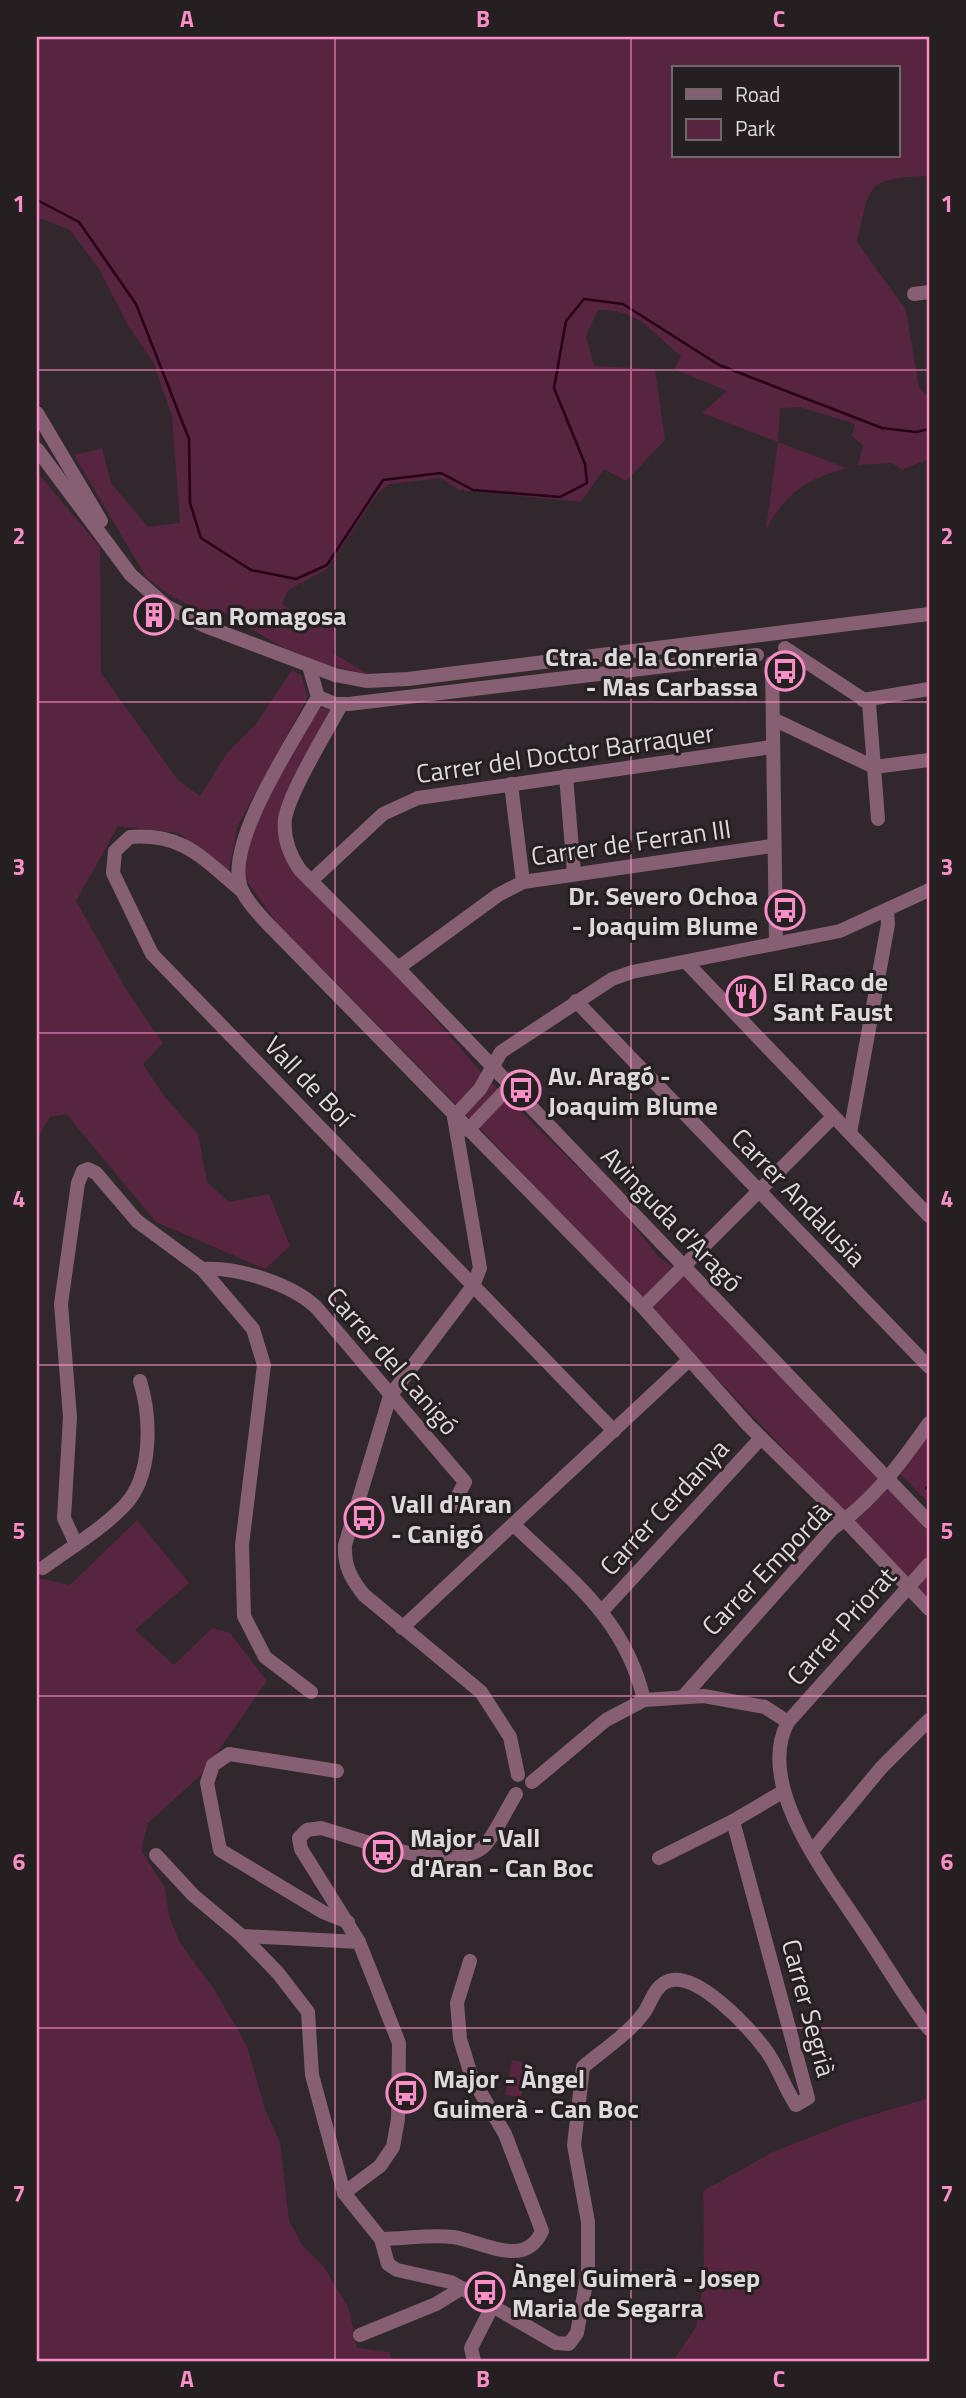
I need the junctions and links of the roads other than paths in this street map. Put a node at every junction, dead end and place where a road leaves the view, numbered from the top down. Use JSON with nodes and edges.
{"nodes":[{"id":1,"x":929,"y":292,"type":"edge"},
{"id":2,"x":914,"y":294,"type":"dead end"},
{"id":3,"x":37,"y":413,"type":"edge"},
{"id":4,"x":37,"y":449,"type":"edge"},
{"id":5,"x":109,"y":542,"type":"junction"},
{"id":6,"x":929,"y":614,"type":"edge"},
{"id":7,"x":787,"y":631,"type":"junction"},
{"id":8,"x":753,"y":635,"type":"junction"},
{"id":9,"x":785,"y":648,"type":"junction"},
{"id":10,"x":757,"y":655,"type":"junction"},
{"id":11,"x":772,"y":663,"type":"junction"},
{"id":12,"x":309,"y":666,"type":"junction"},
{"id":13,"x":366,"y":681,"type":"junction"},
{"id":14,"x":929,"y":689,"type":"edge"},
{"id":15,"x":318,"y":697,"type":"junction"},
{"id":16,"x":863,"y":699,"type":"junction"},
{"id":17,"x":348,"y":704,"type":"junction"},
{"id":18,"x":773,"y":719,"type":"junction"},
{"id":19,"x":772,"y":747,"type":"junction"},
{"id":20,"x":929,"y":761,"type":"edge"},
{"id":21,"x":874,"y":767,"type":"junction"},
{"id":22,"x":566,"y":776,"type":"junction"},
{"id":23,"x":511,"y":784,"type":"junction"},
{"id":24,"x":878,"y":819,"type":"dead end"},
{"id":25,"x":772,"y":846,"type":"junction"},
{"id":26,"x":574,"y":873,"type":"junction"},
{"id":27,"x":311,"y":881,"type":"junction"},
{"id":28,"x":523,"y":882,"type":"junction"},
{"id":29,"x":929,"y":890,"type":"edge"},
{"id":30,"x":242,"y":891,"type":"junction"},
{"id":31,"x":887,"y":911,"type":"junction"},
{"id":32,"x":776,"y":943,"type":"junction"},
{"id":33,"x":686,"y":962,"type":"junction"},
{"id":34,"x":398,"y":968,"type":"junction"},
{"id":35,"x":576,"y":1001,"type":"junction"},
{"id":36,"x":492,"y":1068,"type":"junction"},
{"id":37,"x":509,"y":1087,"type":"junction"},
{"id":38,"x":833,"y":1117,"type":"junction"},
{"id":39,"x":454,"y":1118,"type":"junction"},
{"id":40,"x":468,"y":1130,"type":"junction"},
{"id":41,"x":850,"y":1133,"type":"junction"},
{"id":42,"x":461,"y":1159,"type":"junction"},
{"id":43,"x":760,"y":1192,"type":"junction"},
{"id":44,"x":929,"y":1216,"type":"edge"},
{"id":45,"x":685,"y":1267,"type":"junction"},
{"id":46,"x":202,"y":1269,"type":"junction"},
{"id":47,"x":473,"y":1286,"type":"junction"},
{"id":48,"x":643,"y":1307,"type":"junction"},
{"id":49,"x":688,"y":1361,"type":"junction"},
{"id":50,"x":929,"y":1367,"type":"edge"},
{"id":51,"x":140,"y":1381,"type":"dead end"},
{"id":52,"x":390,"y":1396,"type":"junction"},
{"id":53,"x":929,"y":1423,"type":"edge"},
{"id":54,"x":614,"y":1432,"type":"junction"},
{"id":55,"x":761,"y":1438,"type":"junction"},
{"id":56,"x":888,"y":1478,"type":"junction"},
{"id":57,"x":453,"y":1505,"type":"dead end"},
{"id":58,"x":845,"y":1520,"type":"junction"},
{"id":59,"x":929,"y":1522,"type":"edge"},
{"id":60,"x":514,"y":1525,"type":"junction"},
{"id":61,"x":76,"y":1544,"type":"junction"},
{"id":62,"x":929,"y":1564,"type":"edge"},
{"id":63,"x":43,"y":1568,"type":"dead end"},
{"id":64,"x":909,"y":1587,"type":"junction"},
{"id":65,"x":929,"y":1609,"type":"edge"},
{"id":66,"x":603,"y":1610,"type":"junction"},
{"id":67,"x":402,"y":1628,"type":"junction"},
{"id":68,"x":311,"y":1692,"type":"dead end"},
{"id":69,"x":683,"y":1697,"type":"junction"},
{"id":70,"x":644,"y":1700,"type":"junction"},
{"id":71,"x":929,"y":1720,"type":"edge"},
{"id":72,"x":788,"y":1722,"type":"junction"},
{"id":73,"x":337,"y":1771,"type":"dead end"},
{"id":74,"x":525,"y":1779,"type":"junction"},
{"id":75,"x":784,"y":1791,"type":"junction"},
{"id":76,"x":733,"y":1821,"type":"junction"},
{"id":77,"x":812,"y":1851,"type":"junction"},
{"id":78,"x":156,"y":1855,"type":"dead end"},
{"id":79,"x":659,"y":1858,"type":"dead end"},
{"id":80,"x":348,"y":1922,"type":"junction"},
{"id":81,"x":242,"y":1936,"type":"junction"},
{"id":82,"x":359,"y":1942,"type":"junction"},
{"id":83,"x":470,"y":1961,"type":"dead end"},
{"id":84,"x":929,"y":2007,"type":"edge"},
{"id":85,"x":927,"y":2027,"type":"edge"},
{"id":86,"x":344,"y":2193,"type":"junction"},
{"id":87,"x":381,"y":2239,"type":"junction"},
{"id":88,"x":463,"y":2288,"type":"junction"},
{"id":89,"x":493,"y":2305,"type":"junction"},
{"id":90,"x":360,"y":2334,"type":"dead end"},
{"id":91,"x":474,"y":2361,"type":"edge"}],
"edges":[{"from":1,"to":2,"type":"street"},
{"from":3,"to":5,"type":"street"},
{"from":4,"to":5,"type":"street"},
{"from":5,"to":12,"type":"street"},
{"from":6,"to":7,"type":"street"},
{"from":7,"to":8,"type":"street"},
{"from":7,"to":9,"type":"street"},
{"from":8,"to":10,"type":"street"},
{"from":8,"to":13,"type":"street"},
{"from":9,"to":11,"type":"street"},
{"from":9,"to":16,"type":"street"},
{"from":10,"to":11,"type":"street"},
{"from":10,"to":17,"type":"street"},
{"from":11,"to":18,"type":"street"},
{"from":12,"to":13,"type":"street"},
{"from":12,"to":15,"type":"street"},
{"from":13,"to":17,"type":"street","name":"Avinguda d'Aragó"},
{"from":14,"to":16,"type":"street"},
{"from":15,"to":17,"type":"street"},
{"from":15,"to":30,"type":"street"},
{"from":16,"to":21,"type":"street"},
{"from":17,"to":27,"type":"street","name":"Avinguda d'Aragó"},
{"from":18,"to":19,"type":"street"},
{"from":18,"to":21,"type":"street"},
{"from":19,"to":22,"type":"street","name":"Carrer del Doctor Barraquer"},
{"from":19,"to":25,"type":"street"},
{"from":20,"to":21,"type":"street"},
{"from":21,"to":24,"type":"street"},
{"from":22,"to":23,"type":"street","name":"Carrer del Doctor Barraquer"},
{"from":22,"to":26,"type":"street"},
{"from":23,"to":27,"type":"street","name":"Carrer del Doctor Barraquer"},
{"from":23,"to":28,"type":"street"},
{"from":25,"to":26,"type":"street","name":"Carrer de Ferran III"},
{"from":25,"to":32,"type":"street"},
{"from":26,"to":28,"type":"street","name":"Carrer de Ferran III"},
{"from":27,"to":34,"type":"street","name":"Avinguda d'Aragó"},
{"from":28,"to":34,"type":"street","name":"Carrer de Ferran III"},
{"from":29,"to":31,"type":"street"},
{"from":30,"to":39,"type":"street"},
{"from":30,"to":47,"type":"street","name":"Vall de Boí"},
{"from":31,"to":32,"type":"street"},
{"from":31,"to":41,"type":"street"},
{"from":32,"to":33,"type":"street"},
{"from":33,"to":35,"type":"street"},
{"from":33,"to":38,"type":"street"},
{"from":34,"to":36,"type":"street","name":"Avinguda d'Aragó"},
{"from":35,"to":36,"type":"street"},
{"from":35,"to":43,"type":"street","name":"Carrer Andalusia"},
{"from":36,"to":37,"type":"street","name":"Avinguda d'Aragó"},
{"from":36,"to":39,"type":"street"},
{"from":37,"to":40,"type":"street"},
{"from":37,"to":45,"type":"street","name":"Avinguda d'Aragó"},
{"from":38,"to":41,"type":"street"},
{"from":38,"to":43,"type":"street"},
{"from":39,"to":40,"type":"street"},
{"from":39,"to":42,"type":"street"},
{"from":40,"to":42,"type":"street"},
{"from":40,"to":48,"type":"street"},
{"from":41,"to":44,"type":"street"},
{"from":42,"to":47,"type":"street"},
{"from":43,"to":45,"type":"street"},
{"from":43,"to":50,"type":"street","name":"Carrer Andalusia"},
{"from":45,"to":48,"type":"street"},
{"from":45,"to":56,"type":"street","name":"Avinguda d'Aragó"},
{"from":46,"to":52,"type":"street","name":"Carrer del Canigó"},
{"from":46,"to":61,"type":"street"},
{"from":46,"to":68,"type":"street"},
{"from":47,"to":52,"type":"street"},
{"from":47,"to":54,"type":"street","name":"Vall de Boí"},
{"from":48,"to":49,"type":"street"},
{"from":49,"to":54,"type":"street"},
{"from":49,"to":55,"type":"street"},
{"from":51,"to":61,"type":"street"},
{"from":52,"to":57,"type":"street","name":"Carrer del Canigó"},
{"from":52,"to":67,"type":"street"},
{"from":53,"to":56,"type":"street","name":"Carrer Empordà"},
{"from":54,"to":60,"type":"street"},
{"from":55,"to":58,"type":"street"},
{"from":55,"to":66,"type":"street","name":"Carrer Cerdanya"},
{"from":56,"to":58,"type":"street","name":"Carrer Empordà"},
{"from":56,"to":59,"type":"street","name":"Avinguda d'Aragó"},
{"from":58,"to":64,"type":"street"},
{"from":58,"to":69,"type":"street","name":"Carrer Empordà"},
{"from":60,"to":66,"type":"street"},
{"from":60,"to":67,"type":"street"},
{"from":61,"to":63,"type":"street"},
{"from":62,"to":64,"type":"street","name":"Carrer Priorat"},
{"from":64,"to":65,"type":"street"},
{"from":64,"to":72,"type":"street","name":"Carrer Priorat"},
{"from":66,"to":70,"type":"street"},
{"from":67,"to":74,"type":"street"},
{"from":69,"to":70,"type":"street"},
{"from":69,"to":72,"type":"street"},
{"from":70,"to":74,"type":"street"},
{"from":71,"to":77,"type":"street"},
{"from":72,"to":75,"type":"street"},
{"from":73,"to":80,"type":"street"},
{"from":74,"to":80,"type":"street"},
{"from":75,"to":76,"type":"street"},
{"from":75,"to":77,"type":"street"},
{"from":76,"to":79,"type":"street"},
{"from":76,"to":89,"type":"street","name":"Carrer Segrià"},
{"from":77,"to":85,"type":"street"},
{"from":78,"to":81,"type":"street"},
{"from":80,"to":82,"type":"street"},
{"from":81,"to":82,"type":"street"},
{"from":81,"to":86,"type":"street"},
{"from":82,"to":86,"type":"street"},
{"from":83,"to":87,"type":"street"},
{"from":84,"to":85,"type":"street"},
{"from":86,"to":87,"type":"street"},
{"from":87,"to":88,"type":"street"},
{"from":88,"to":89,"type":"street"},
{"from":88,"to":90,"type":"street"},
{"from":89,"to":91,"type":"street"}]}
